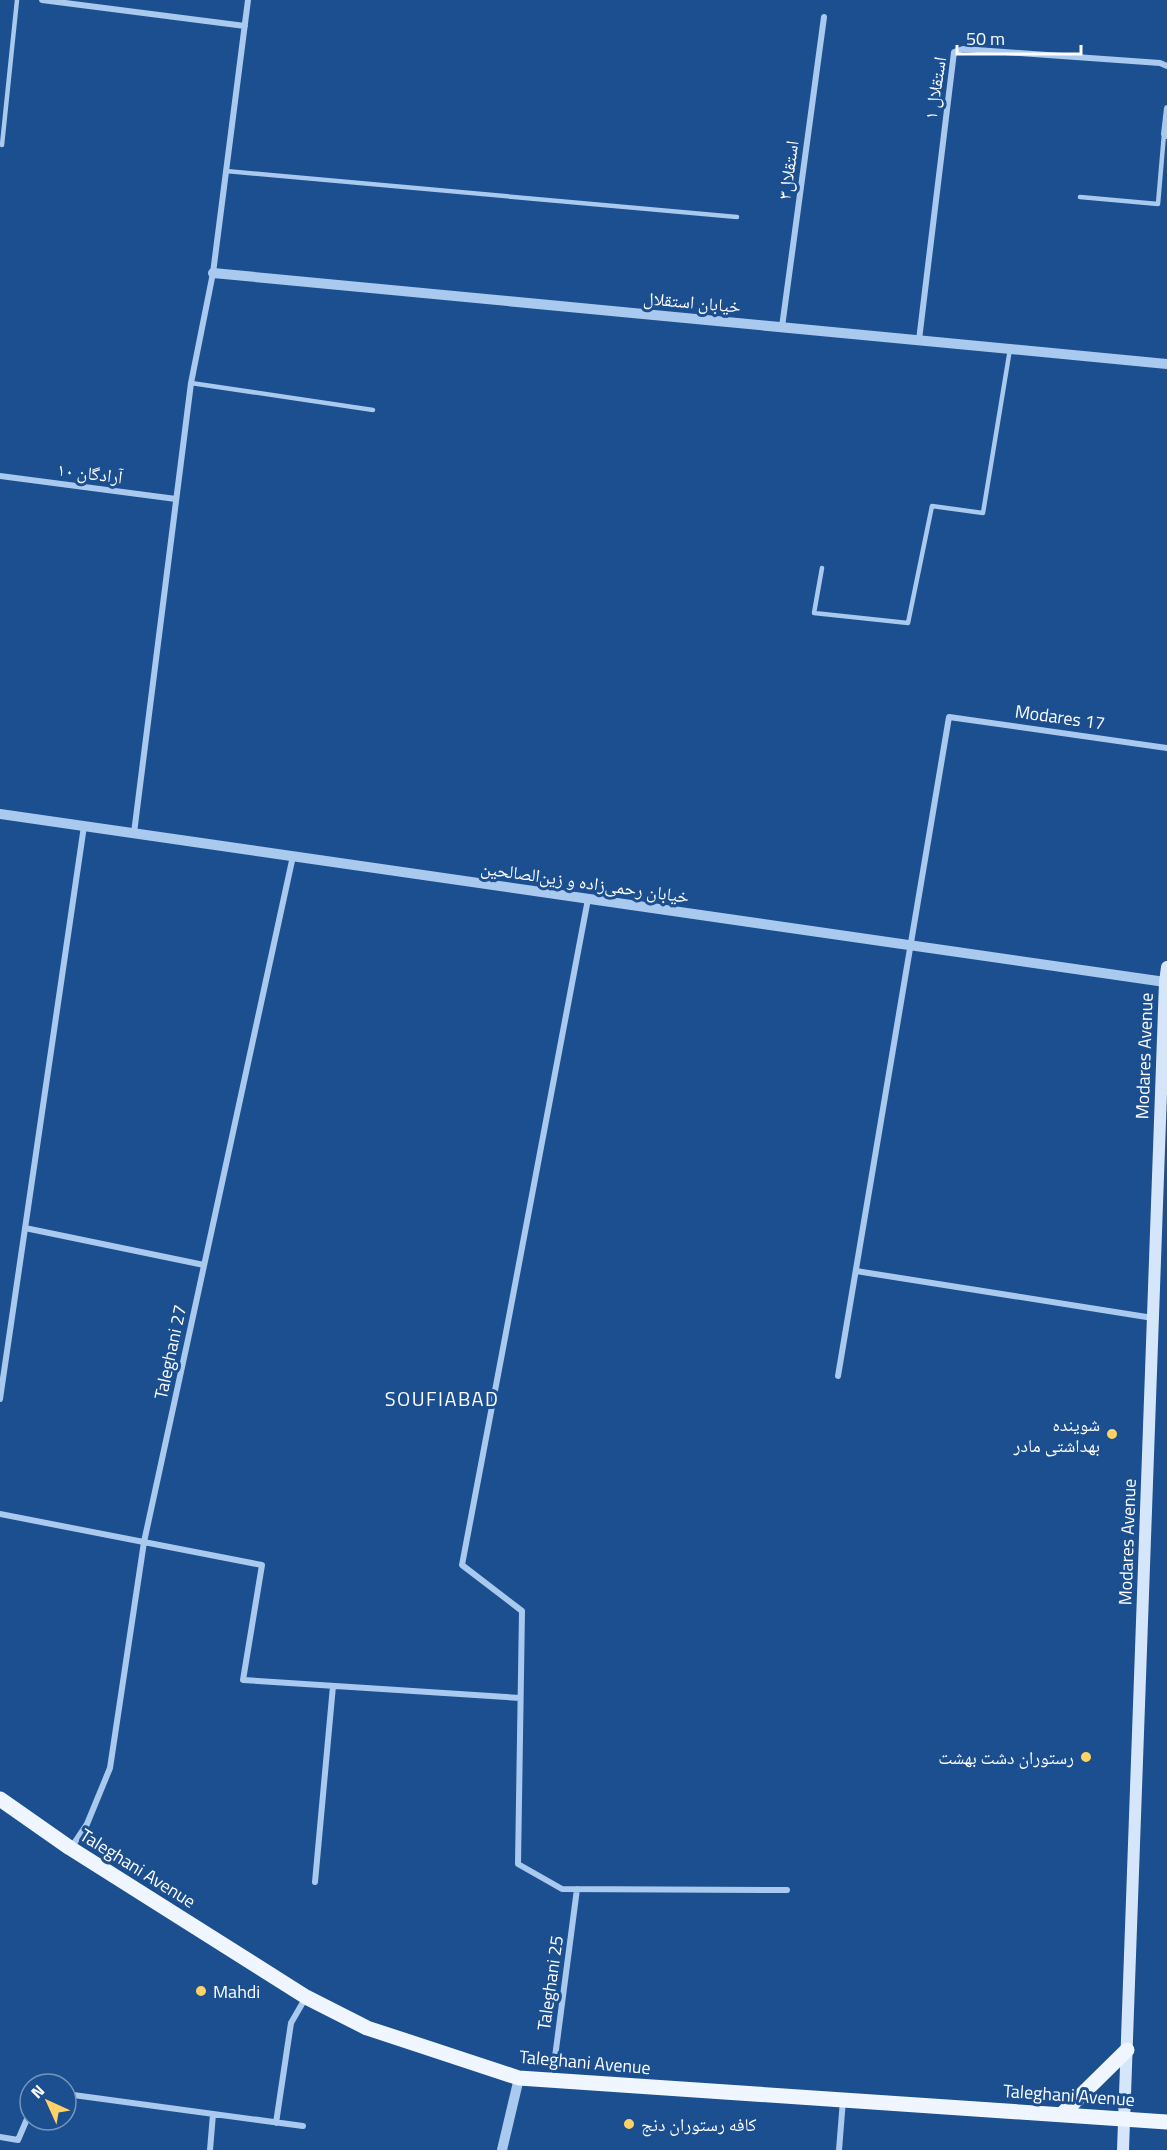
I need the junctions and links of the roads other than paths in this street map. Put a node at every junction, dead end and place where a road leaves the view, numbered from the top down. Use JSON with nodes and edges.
{"nodes":[{"id":1,"x":17,"y":0,"type":"edge"},
{"id":2,"x":42,"y":0,"type":"edge"},
{"id":3,"x":248,"y":0,"type":"edge"},
{"id":4,"x":824,"y":17,"type":"dead end"},
{"id":5,"x":245,"y":26,"type":"junction"},
{"id":6,"x":1167,"y":66,"type":"edge"},
{"id":7,"x":1167,"y":108,"type":"edge"},
{"id":8,"x":1165,"y":135,"type":"edge"},
{"id":9,"x":2,"y":145,"type":"dead end"},
{"id":10,"x":226,"y":171,"type":"junction"},
{"id":11,"x":1080,"y":197,"type":"dead end"},
{"id":12,"x":736,"y":217,"type":"dead end"},
{"id":13,"x":213,"y":273,"type":"junction"},
{"id":14,"x":782,"y":327,"type":"junction"},
{"id":15,"x":920,"y":340,"type":"junction"},
{"id":16,"x":1010,"y":349,"type":"junction"},
{"id":17,"x":1167,"y":364,"type":"edge"},
{"id":18,"x":191,"y":383,"type":"junction"},
{"id":19,"x":373,"y":410,"type":"dead end"},
{"id":20,"x":0,"y":476,"type":"edge"},
{"id":21,"x":176,"y":499,"type":"junction"},
{"id":22,"x":822,"y":568,"type":"dead end"},
{"id":23,"x":1167,"y":748,"type":"edge"},
{"id":24,"x":0,"y":814,"type":"edge"},
{"id":25,"x":84,"y":826,"type":"junction"},
{"id":26,"x":134,"y":833,"type":"junction"},
{"id":27,"x":293,"y":856,"type":"junction"},
{"id":28,"x":588,"y":899,"type":"junction"},
{"id":29,"x":910,"y":945,"type":"junction"},
{"id":30,"x":1167,"y":967,"type":"edge"},
{"id":31,"x":1165,"y":982,"type":"junction"},
{"id":32,"x":25,"y":1228,"type":"junction"},
{"id":33,"x":204,"y":1266,"type":"junction"},
{"id":34,"x":856,"y":1272,"type":"junction"},
{"id":35,"x":1153,"y":1318,"type":"junction"},
{"id":36,"x":838,"y":1376,"type":"dead end"},
{"id":37,"x":0,"y":1399,"type":"edge"},
{"id":38,"x":0,"y":1514,"type":"edge"},
{"id":39,"x":144,"y":1542,"type":"junction"},
{"id":40,"x":333,"y":1686,"type":"junction"},
{"id":41,"x":520,"y":1698,"type":"junction"},
{"id":42,"x":0,"y":1799,"type":"edge"},
{"id":43,"x":70,"y":1848,"type":"junction"},
{"id":44,"x":315,"y":1882,"type":"dead end"},
{"id":45,"x":577,"y":1889,"type":"junction"},
{"id":46,"x":787,"y":1890,"type":"dead end"},
{"id":47,"x":306,"y":1997,"type":"junction"},
{"id":48,"x":1127,"y":2050,"type":"junction"},
{"id":49,"x":519,"y":2078,"type":"junction"},
{"id":50,"x":552,"y":2080,"type":"junction"},
{"id":51,"x":78,"y":2096,"type":"edge"},
{"id":52,"x":843,"y":2099,"type":"junction"},
{"id":53,"x":213,"y":2114,"type":"junction"},
{"id":54,"x":1062,"y":2114,"type":"junction"},
{"id":55,"x":1124,"y":2118,"type":"junction"},
{"id":56,"x":276,"y":2122,"type":"junction"},
{"id":57,"x":1167,"y":2122,"type":"edge"},
{"id":58,"x":303,"y":2126,"type":"dead end"},
{"id":59,"x":21,"y":2132,"type":"edge"},
{"id":60,"x":0,"y":2137,"type":"edge"},
{"id":61,"x":210,"y":2150,"type":"edge"},
{"id":62,"x":502,"y":2150,"type":"edge"},
{"id":63,"x":839,"y":2150,"type":"edge"},
{"id":64,"x":1123,"y":2150,"type":"edge"}],
"edges":[{"from":1,"to":9,"type":"lane"},
{"from":2,"to":5,"type":"street"},
{"from":3,"to":5,"type":"street"},
{"from":4,"to":14,"type":"street","name":"استقلال۳"},
{"from":5,"to":10,"type":"street"},
{"from":6,"to":15,"type":"street","name":"استقلال ۱"},
{"from":7,"to":8,"type":"street"},
{"from":8,"to":11,"type":"lane"},
{"from":10,"to":12,"type":"lane"},
{"from":10,"to":13,"type":"street"},
{"from":13,"to":14,"type":"street","name":"خیابان استقلال"},
{"from":13,"to":18,"type":"street"},
{"from":14,"to":15,"type":"street","name":"خیابان استقلال"},
{"from":15,"to":16,"type":"street","name":"خیابان استقلال"},
{"from":16,"to":17,"type":"street","name":"خیابان استقلال"},
{"from":16,"to":22,"type":"lane"},
{"from":18,"to":19,"type":"lane"},
{"from":18,"to":21,"type":"street"},
{"from":20,"to":21,"type":"street","name":"آرادگان ۱۰"},
{"from":21,"to":26,"type":"street"},
{"from":23,"to":29,"type":"street","name":"Modares 17"},
{"from":24,"to":25,"type":"street","name":"خیابان رحمی‌زاده و زین‌الصالحین"},
{"from":25,"to":26,"type":"street","name":"خیابان رحمی‌زاده و زین‌الصالحین"},
{"from":25,"to":32,"type":"street"},
{"from":26,"to":27,"type":"street","name":"خیابان رحمی‌زاده و زین‌الصالحین"},
{"from":27,"to":28,"type":"street","name":"خیابان رحمی‌زاده و زین‌الصالحین"},
{"from":27,"to":33,"type":"street","name":"Taleghani 27"},
{"from":28,"to":29,"type":"street","name":"خیابان رحمی‌زاده و زین‌الصالحین"},
{"from":28,"to":41,"type":"street"},
{"from":29,"to":31,"type":"street","name":"خیابان رحمی‌زاده و زین‌الصالحین"},
{"from":29,"to":34,"type":"street"},
{"from":30,"to":31,"type":"main road","name":"Modares Avenue"},
{"from":31,"to":35,"type":"main road","name":"Modares Avenue"},
{"from":32,"to":33,"type":"street"},
{"from":32,"to":37,"type":"street"},
{"from":33,"to":39,"type":"street","name":"Taleghani 27"},
{"from":34,"to":35,"type":"street"},
{"from":34,"to":36,"type":"street"},
{"from":35,"to":48,"type":"main road","name":"Modares Avenue"},
{"from":38,"to":39,"type":"street"},
{"from":39,"to":40,"type":"street"},
{"from":39,"to":43,"type":"street","name":"Taleghani 27"},
{"from":40,"to":41,"type":"street"},
{"from":40,"to":44,"type":"street"},
{"from":41,"to":45,"type":"street"},
{"from":42,"to":43,"type":"main road","name":"Taleghani Avenue"},
{"from":43,"to":47,"type":"main road","name":"Taleghani Avenue"},
{"from":45,"to":46,"type":"street"},
{"from":45,"to":50,"type":"street","name":"Taleghani 25"},
{"from":47,"to":49,"type":"main road","name":"Taleghani Avenue"},
{"from":47,"to":56,"type":"street"},
{"from":48,"to":54,"type":"main road"},
{"from":48,"to":55,"type":"main road","name":"Modares Avenue"},
{"from":49,"to":50,"type":"main road","name":"Taleghani Avenue"},
{"from":49,"to":62,"type":"street"},
{"from":50,"to":52,"type":"main road","name":"Taleghani Avenue"},
{"from":51,"to":53,"type":"street"},
{"from":52,"to":54,"type":"main road","name":"Taleghani Avenue"},
{"from":52,"to":63,"type":"street"},
{"from":53,"to":56,"type":"street"},
{"from":53,"to":61,"type":"street"},
{"from":54,"to":55,"type":"main road","name":"Taleghani Avenue"},
{"from":55,"to":57,"type":"main road","name":"Taleghani Avenue"},
{"from":55,"to":64,"type":"main road","name":"Modares Avenue"},
{"from":56,"to":58,"type":"street"},
{"from":59,"to":60,"type":"street"}]}
